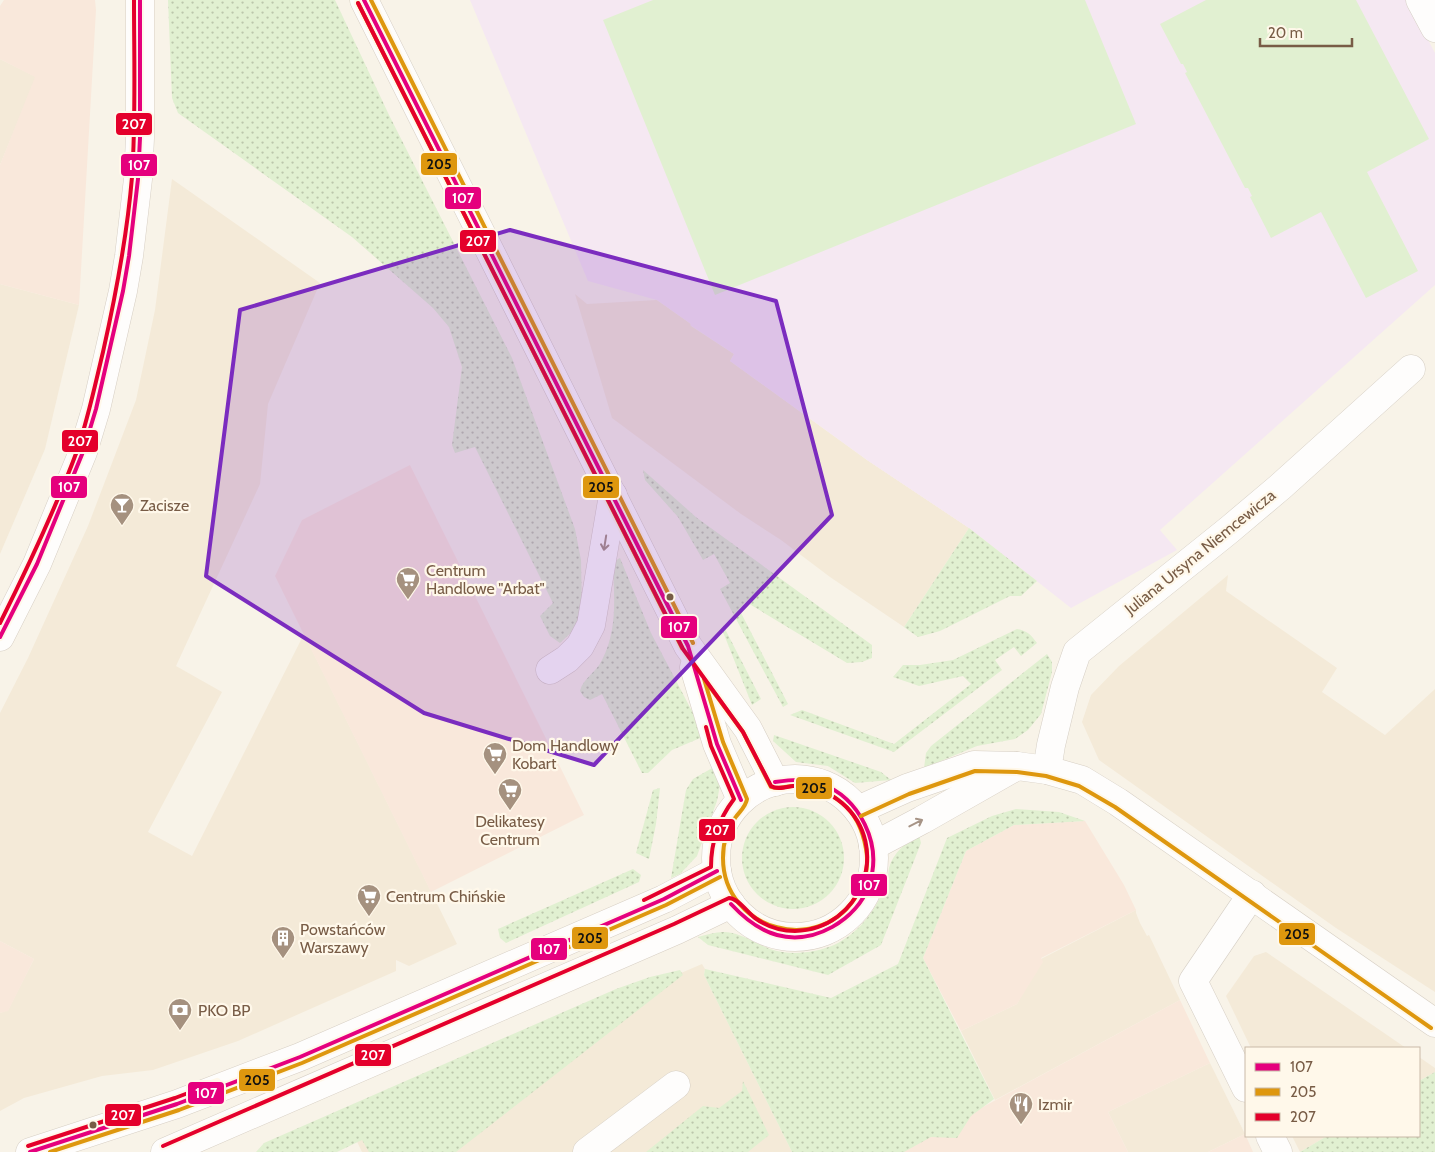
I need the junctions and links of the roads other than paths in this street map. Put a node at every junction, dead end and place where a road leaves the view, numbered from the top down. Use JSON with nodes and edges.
{"nodes":[{"id":1,"x":140,"y":0,"type":"edge"},
{"id":2,"x":364,"y":0,"type":"edge"},
{"id":3,"x":1420,"y":0,"type":"edge"},
{"id":4,"x":1435,"y":28,"type":"edge"},
{"id":5,"x":1411,"y":368,"type":"dead end"},
{"id":6,"x":613,"y":495,"type":"junction"},
{"id":7,"x":0,"y":637,"type":"edge"},
{"id":8,"x":688,"y":646,"type":"junction"},
{"id":9,"x":550,"y":670,"type":"dead end"},
{"id":10,"x":1018,"y":766,"type":"junction"},
{"id":11,"x":1047,"y":770,"type":"junction"},
{"id":12,"x":775,"y":782,"type":"junction"},
{"id":13,"x":742,"y":800,"type":"junction"},
{"id":14,"x":858,"y":810,"type":"junction"},
{"id":15,"x":873,"y":846,"type":"junction"},
{"id":16,"x":717,"y":871,"type":"junction"},
{"id":17,"x":1252,"y":894,"type":"junction"},
{"id":18,"x":731,"y":904,"type":"junction"},
{"id":19,"x":1435,"y":1022,"type":"edge"},
{"id":20,"x":676,"y":1085,"type":"dead end"},
{"id":21,"x":1245,"y":1086,"type":"edge"},
{"id":22,"x":1270,"y":1137,"type":"edge"},
{"id":23,"x":199,"y":1145,"type":"edge"},
{"id":24,"x":30,"y":1152,"type":"edge"},
{"id":25,"x":165,"y":1152,"type":"edge"},
{"id":26,"x":587,"y":1152,"type":"edge"},
{"id":27,"x":1278,"y":1152,"type":"edge"}],
"edges":[{"from":1,"to":7,"type":"main road"},
{"from":2,"to":6,"type":"main road"},
{"from":3,"to":4,"type":"main road"},
{"from":5,"to":11,"type":"main road","name":"Juliana Ursyna Niemcewicza"},
{"from":6,"to":8,"type":"main road"},
{"from":6,"to":9,"type":"main road","one_way":true},
{"from":8,"to":12,"type":"main road"},
{"from":8,"to":13,"type":"main road"},
{"from":10,"to":11,"type":"main road"},
{"from":10,"to":14,"type":"main road"},
{"from":15,"to":10,"type":"main road","one_way":true},
{"from":11,"to":17,"type":"main road"},
{"from":12,"to":13,"type":"main road"},
{"from":12,"to":14,"type":"main road"},
{"from":13,"to":16,"type":"main road"},
{"from":14,"to":15,"type":"main road"},
{"from":15,"to":18,"type":"main road"},
{"from":16,"to":18,"type":"main road"},
{"from":16,"to":24,"type":"main road"},
{"from":17,"to":19,"type":"main road"},
{"from":17,"to":21,"type":"main road"},
{"from":18,"to":23,"type":"main road"},
{"from":20,"to":26,"type":"main road"},
{"from":22,"to":27,"type":"main road"},
{"from":23,"to":25,"type":"main road"}]}
